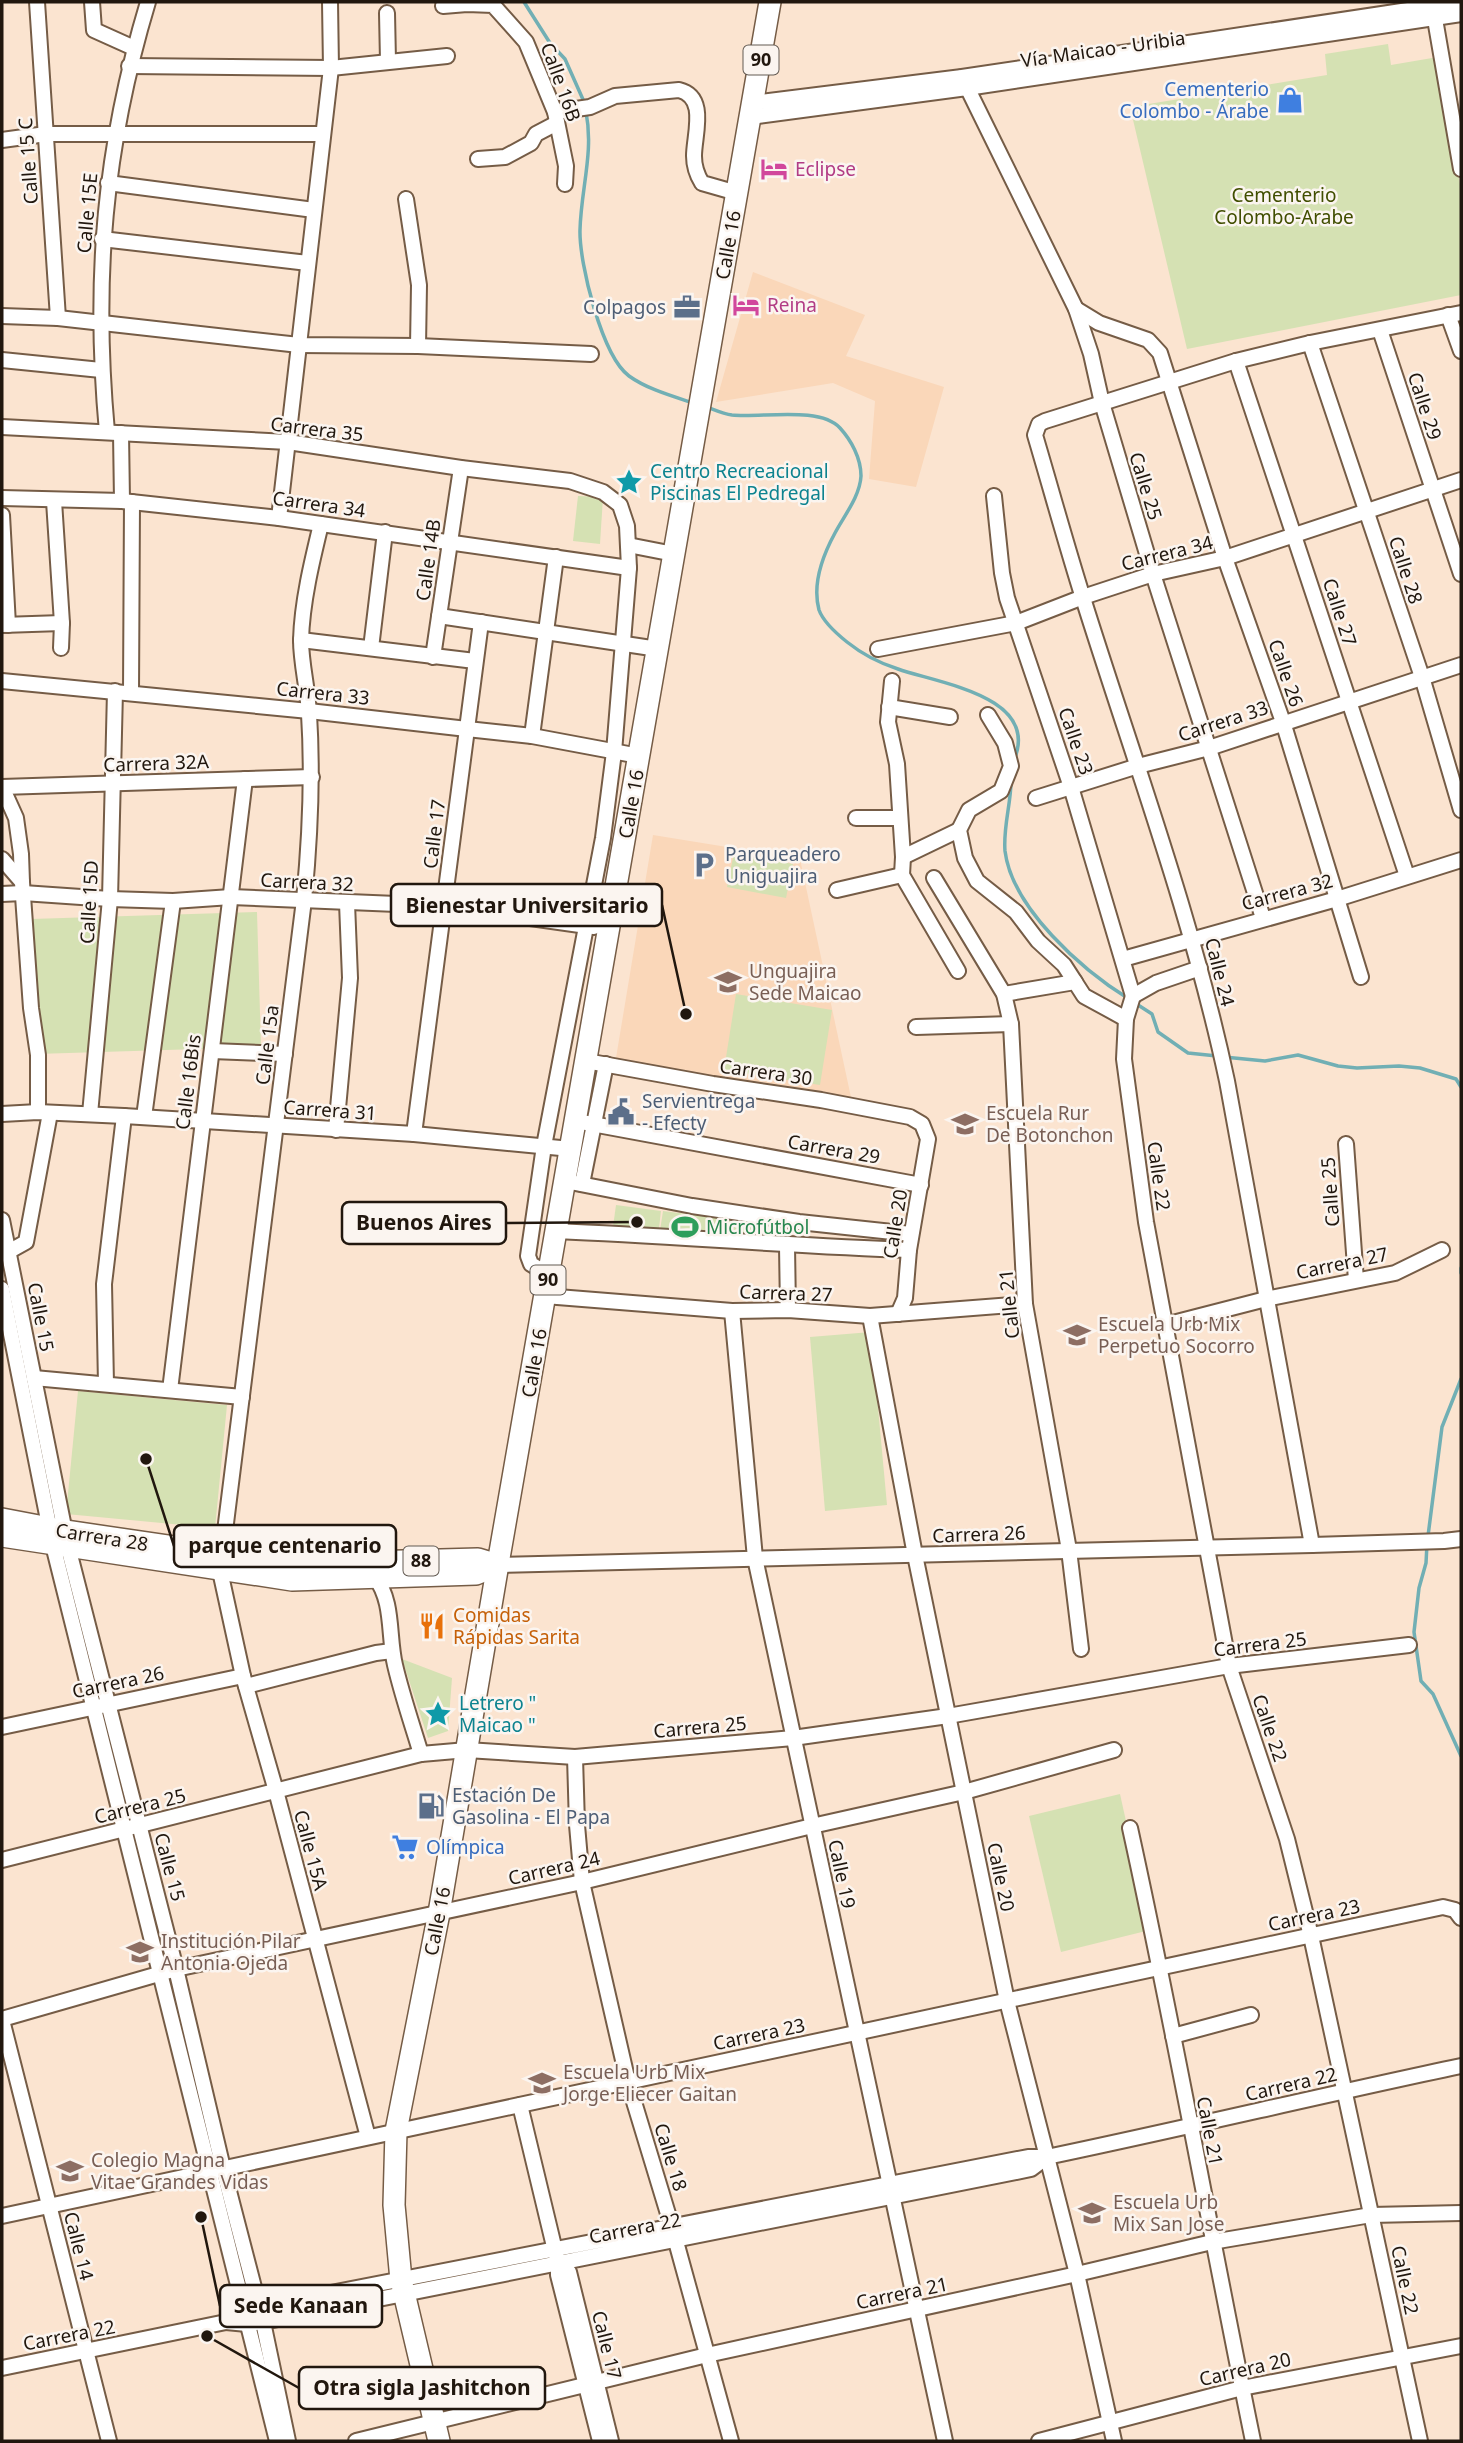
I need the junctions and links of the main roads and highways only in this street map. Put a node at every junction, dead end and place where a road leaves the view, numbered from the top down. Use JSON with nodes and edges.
{"nodes":[{"id":1,"x":771,"y":2,"type":"edge"},
{"id":2,"x":2,"y":1519,"type":"edge"},
{"id":3,"x":2,"y":1536,"type":"edge"},
{"id":4,"x":59,"y":1538,"type":"junction"},
{"id":5,"x":221,"y":1563,"type":"junction"},
{"id":6,"x":498,"y":1565,"type":"junction"},
{"id":7,"x":437,"y":2432,"type":"edge"}],
"edges":[{"from":1,"to":6,"type":"highway","name":"Calle 16","number":"90"},
{"from":2,"to":4,"type":"highway","name":"Carrera 28","number":"88"},
{"from":3,"to":4,"type":"highway","name":"Carrera 28","number":"88"},
{"from":4,"to":5,"type":"highway","name":"Carrera 28","number":"88"},
{"from":5,"to":6,"type":"highway","name":"Carrera 28","number":"88"},
{"from":5,"to":6,"type":"highway","name":"Carrera 28","number":"88"},
{"from":6,"to":7,"type":"highway","name":"Calle 16","number":"90"}]}
